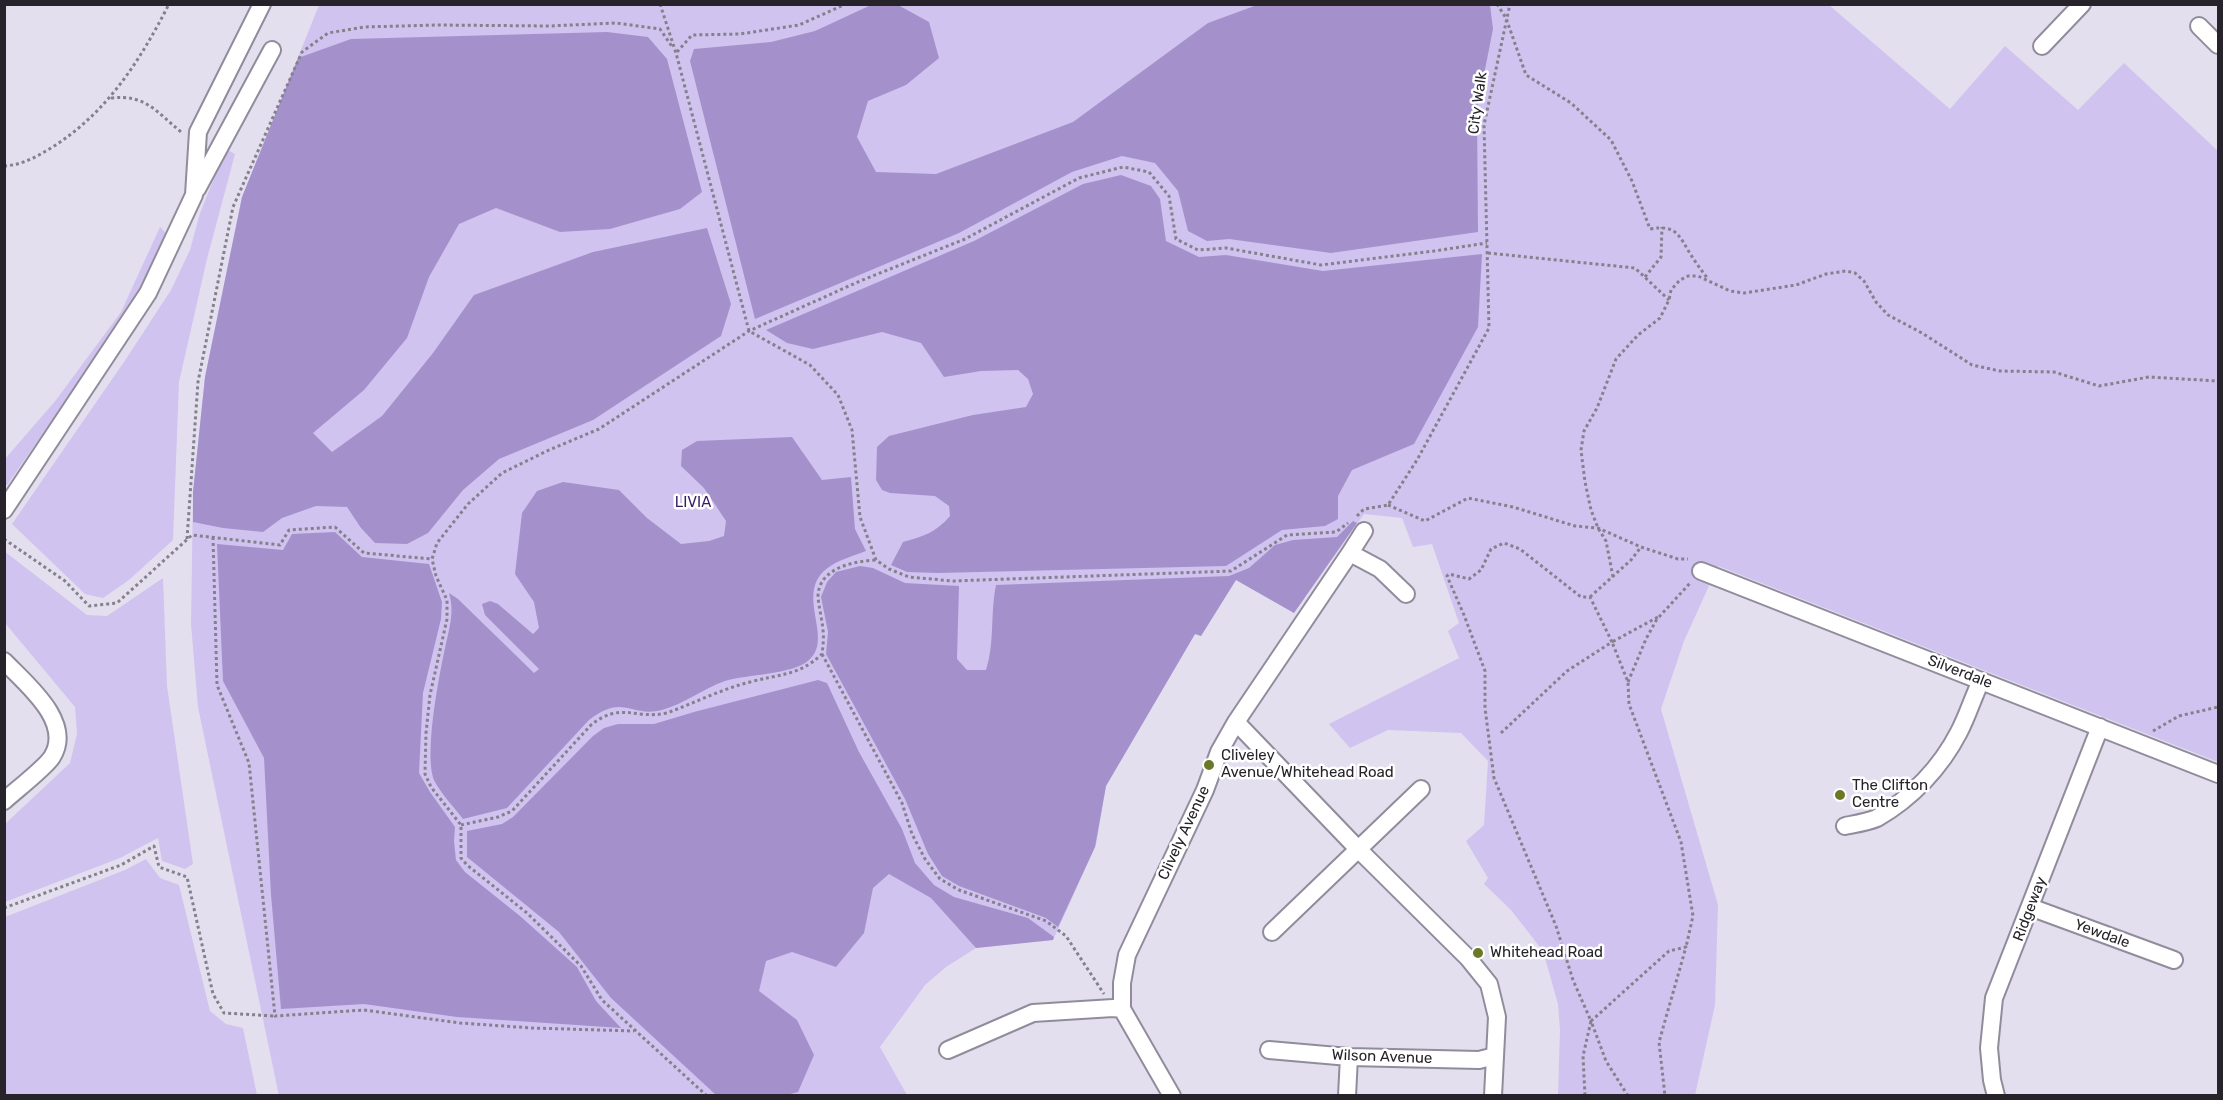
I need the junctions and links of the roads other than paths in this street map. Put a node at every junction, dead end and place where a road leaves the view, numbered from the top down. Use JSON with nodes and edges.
{"nodes":[{"id":1,"x":262,"y":4,"type":"edge"},
{"id":2,"x":2082,"y":4,"type":"edge"},
{"id":3,"x":2199,"y":26,"type":"dead end"},
{"id":4,"x":2218,"y":45,"type":"edge"},
{"id":5,"x":2042,"y":46,"type":"dead end"},
{"id":6,"x":272,"y":50,"type":"dead end"},
{"id":7,"x":194,"y":195,"type":"junction"},
{"id":8,"x":4,"y":510,"type":"edge"},
{"id":9,"x":1359,"y":525,"type":"road end"},
{"id":10,"x":1350,"y":553,"type":"junction"},
{"id":11,"x":1701,"y":571,"type":"road end"},
{"id":12,"x":1406,"y":594,"type":"dead end"},
{"id":13,"x":4,"y":661,"type":"edge"},
{"id":14,"x":1981,"y":681,"type":"junction"},
{"id":15,"x":1236,"y":722,"type":"junction"},
{"id":16,"x":2100,"y":727,"type":"junction"},
{"id":17,"x":2218,"y":774,"type":"edge"},
{"id":18,"x":1421,"y":789,"type":"dead end"},
{"id":19,"x":4,"y":801,"type":"edge"},
{"id":20,"x":1845,"y":826,"type":"dead end"},
{"id":21,"x":1358,"y":849,"type":"junction"},
{"id":22,"x":2030,"y":907,"type":"junction"},
{"id":23,"x":1272,"y":932,"type":"dead end"},
{"id":24,"x":2174,"y":960,"type":"dead end"},
{"id":25,"x":1118,"y":1008,"type":"junction"},
{"id":26,"x":948,"y":1050,"type":"dead end"},
{"id":27,"x":1269,"y":1050,"type":"dead end"},
{"id":28,"x":1495,"y":1056,"type":"junction"},
{"id":29,"x":1349,"y":1057,"type":"junction"},
{"id":30,"x":1172,"y":1095,"type":"edge"},
{"id":31,"x":1347,"y":1095,"type":"edge"},
{"id":32,"x":1493,"y":1095,"type":"edge"},
{"id":33,"x":1996,"y":1095,"type":"edge"}],
"edges":[{"from":1,"to":7,"type":"street"},
{"from":2,"to":5,"type":"street"},
{"from":3,"to":4,"type":"street"},
{"from":6,"to":7,"type":"street"},
{"from":7,"to":8,"type":"street"},
{"from":9,"to":10,"type":"street","name":"Clively Avenue"},
{"from":10,"to":12,"type":"street"},
{"from":10,"to":15,"type":"street","name":"Clively Avenue"},
{"from":11,"to":14,"type":"street","name":"Silverdale"},
{"from":13,"to":19,"type":"street"},
{"from":14,"to":16,"type":"street","name":"Silverdale"},
{"from":14,"to":20,"type":"street"},
{"from":15,"to":21,"type":"street"},
{"from":15,"to":25,"type":"street","name":"Clively Avenue"},
{"from":16,"to":17,"type":"street","name":"Silverdale"},
{"from":16,"to":22,"type":"street","name":"Ridgeway"},
{"from":18,"to":21,"type":"street"},
{"from":21,"to":23,"type":"street"},
{"from":21,"to":28,"type":"street"},
{"from":22,"to":24,"type":"street","name":"Yewdale"},
{"from":22,"to":33,"type":"street","name":"Ridgeway"},
{"from":25,"to":26,"type":"street"},
{"from":25,"to":30,"type":"street"},
{"from":27,"to":29,"type":"street","name":"Wilson Avenue"},
{"from":28,"to":29,"type":"street","name":"Wilson Avenue"},
{"from":28,"to":32,"type":"street"},
{"from":29,"to":31,"type":"street"}]}
